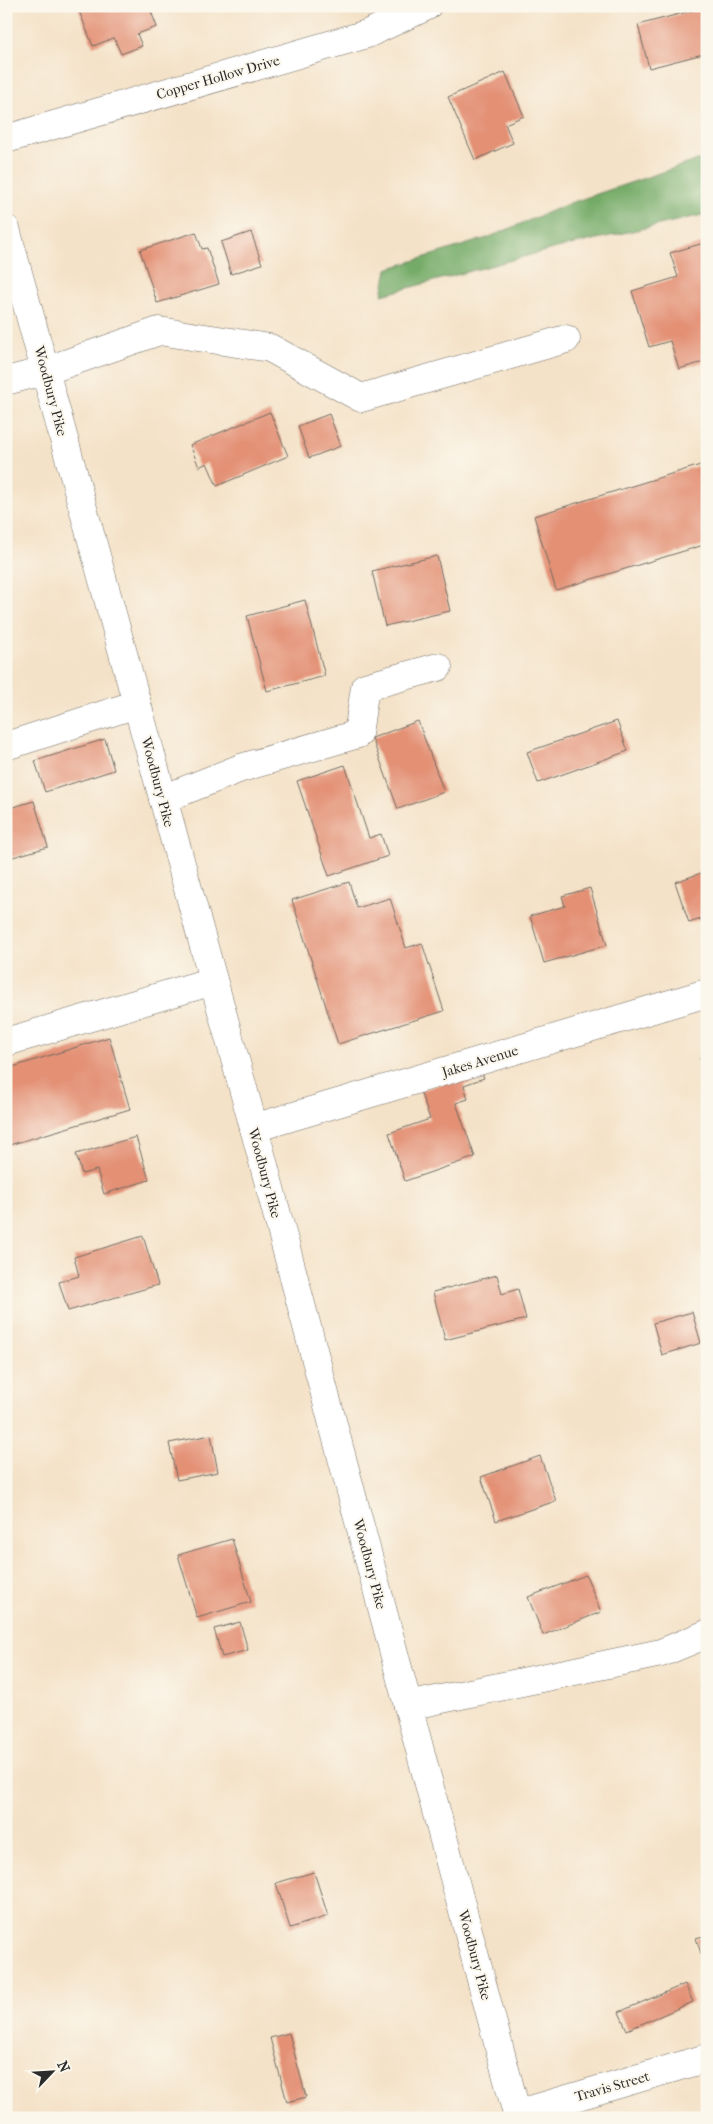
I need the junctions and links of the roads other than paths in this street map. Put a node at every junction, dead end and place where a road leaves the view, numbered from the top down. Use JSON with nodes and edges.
{"nodes":[{"id":1,"x":427,"y":6,"type":"edge"},
{"id":2,"x":6,"y":139,"type":"edge"},
{"id":3,"x":6,"y":229,"type":"edge"},
{"id":4,"x":566,"y":339,"type":"dead end"},
{"id":5,"x":45,"y":371,"type":"junction"},
{"id":6,"x":6,"y":381,"type":"edge"},
{"id":7,"x":438,"y":667,"type":"dead end"},
{"id":8,"x":137,"y":704,"type":"junction"},
{"id":9,"x":6,"y":746,"type":"edge"},
{"id":10,"x":163,"y":799,"type":"junction"},
{"id":11,"x":213,"y":981,"type":"junction"},
{"id":12,"x":707,"y":994,"type":"edge"},
{"id":13,"x":6,"y":1042,"type":"edge"},
{"id":14,"x":254,"y":1128,"type":"junction"},
{"id":15,"x":707,"y":1634,"type":"edge"},
{"id":16,"x":408,"y":1706,"type":"junction"},
{"id":17,"x":707,"y":2058,"type":"edge"},
{"id":18,"x":518,"y":2116,"type":"edge"}],
"edges":[{"from":1,"to":2,"type":"street","name":"Copper Hollow Drive"},
{"from":3,"to":5,"type":"street","name":"Woodbury Pike"},
{"from":4,"to":5,"type":"street"},
{"from":5,"to":6,"type":"street"},
{"from":5,"to":8,"type":"street","name":"Woodbury Pike"},
{"from":7,"to":10,"type":"street"},
{"from":8,"to":9,"type":"street"},
{"from":8,"to":10,"type":"street","name":"Woodbury Pike"},
{"from":10,"to":11,"type":"street","name":"Woodbury Pike"},
{"from":11,"to":13,"type":"street"},
{"from":11,"to":14,"type":"street","name":"Woodbury Pike"},
{"from":12,"to":14,"type":"street","name":"Jakes Avenue"},
{"from":14,"to":16,"type":"street","name":"Woodbury Pike"},
{"from":15,"to":16,"type":"street"},
{"from":16,"to":18,"type":"street","name":"Woodbury Pike"},
{"from":17,"to":18,"type":"street","name":"Travis Street"}]}
